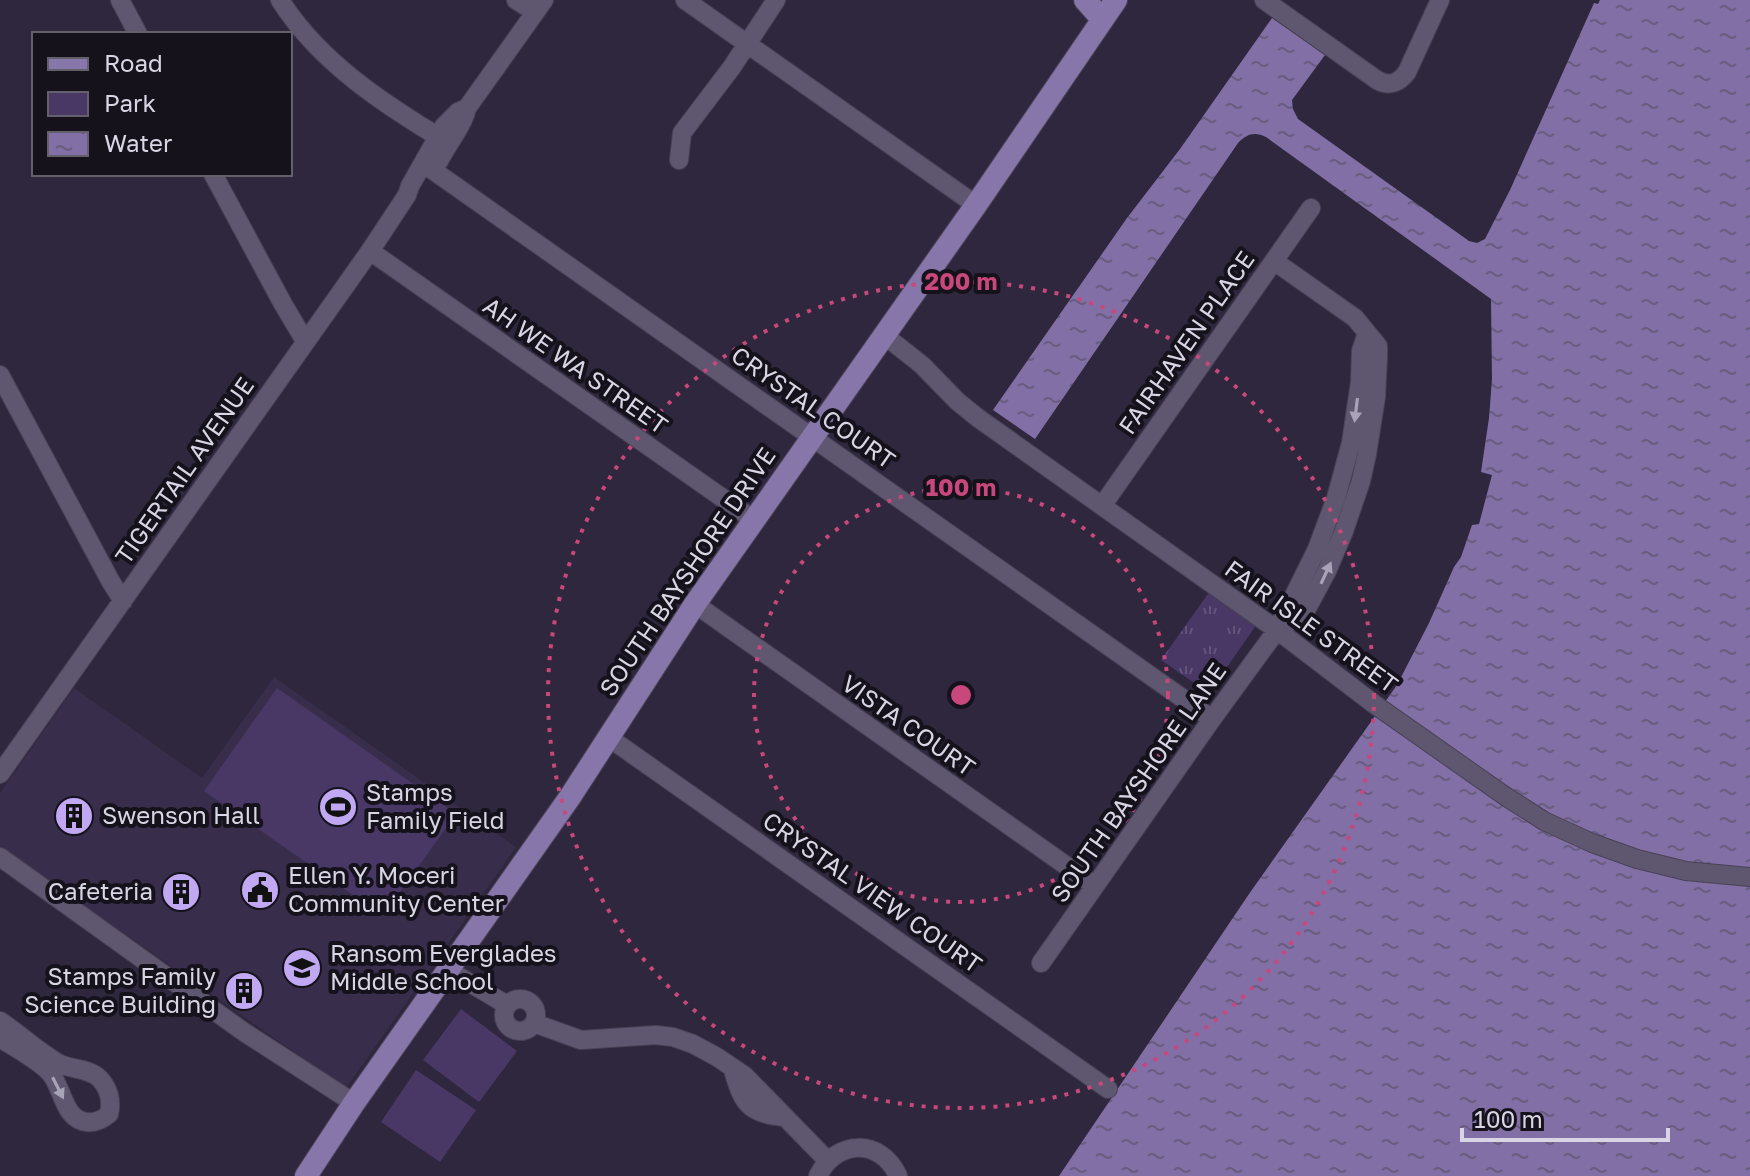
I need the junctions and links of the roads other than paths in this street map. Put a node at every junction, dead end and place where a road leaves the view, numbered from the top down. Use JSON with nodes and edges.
{"nodes":[{"id":1,"x":120,"y":0,"type":"edge"},
{"id":2,"x":280,"y":0,"type":"edge"},
{"id":3,"x":516,"y":0,"type":"edge"},
{"id":4,"x":685,"y":0,"type":"edge"},
{"id":5,"x":776,"y":0,"type":"edge"},
{"id":6,"x":1085,"y":0,"type":"edge"},
{"id":7,"x":1116,"y":0,"type":"edge"},
{"id":8,"x":1264,"y":0,"type":"edge"},
{"id":9,"x":1440,"y":0,"type":"edge"},
{"id":10,"x":539,"y":6,"type":"edge"},
{"id":11,"x":1102,"y":19,"type":"junction"},
{"id":12,"x":137,"y":32,"type":"edge"},
{"id":13,"x":747,"y":43,"type":"junction"},
{"id":14,"x":443,"y":139,"type":"junction"},
{"id":15,"x":679,"y":160,"type":"dead end"},
{"id":16,"x":428,"y":168,"type":"junction"},
{"id":17,"x":214,"y":176,"type":"edge"},
{"id":18,"x":976,"y":205,"type":"junction"},
{"id":19,"x":1311,"y":208,"type":"dead end"},
{"id":20,"x":370,"y":251,"type":"junction"},
{"id":21,"x":1274,"y":261,"type":"junction"},
{"id":22,"x":884,"y":335,"type":"junction"},
{"id":23,"x":305,"y":341,"type":"junction"},
{"id":24,"x":0,"y":375,"type":"edge"},
{"id":25,"x":812,"y":437,"type":"junction"},
{"id":26,"x":1102,"y":506,"type":"junction"},
{"id":27,"x":754,"y":520,"type":"junction"},
{"id":28,"x":123,"y":601,"type":"junction"},
{"id":29,"x":695,"y":604,"type":"junction"},
{"id":30,"x":1277,"y":630,"type":"junction"},
{"id":31,"x":1212,"y":719,"type":"junction"},
{"id":32,"x":608,"y":737,"type":"junction"},
{"id":33,"x":0,"y":774,"type":"edge"},
{"id":34,"x":0,"y":857,"type":"edge"},
{"id":35,"x":1750,"y":877,"type":"edge"},
{"id":36,"x":1095,"y":886,"type":"junction"},
{"id":37,"x":1041,"y":963,"type":"dead end"},
{"id":38,"x":448,"y":970,"type":"junction"},
{"id":39,"x":0,"y":1021,"type":"edge"},
{"id":40,"x":0,"y":1038,"type":"edge"},
{"id":41,"x":1108,"y":1089,"type":"dead end"},
{"id":42,"x":354,"y":1103,"type":"junction"},
{"id":43,"x":823,"y":1168,"type":"edge"},
{"id":44,"x":306,"y":1176,"type":"edge"},
{"id":45,"x":898,"y":1176,"type":"edge"}],
"edges":[{"from":1,"to":12,"type":"street"},
{"from":2,"to":14,"type":"street"},
{"from":3,"to":10,"type":"street"},
{"from":4,"to":13,"type":"street"},
{"from":5,"to":13,"type":"street"},
{"from":6,"to":11,"type":"main road"},
{"from":7,"to":11,"type":"main road","name":"SOUTH BAYSHORE DRIVE"},
{"from":8,"to":9,"type":"street"},
{"from":10,"to":14,"type":"street","name":"TIGERTAIL AVENUE"},
{"from":11,"to":18,"type":"main road","name":"SOUTH BAYSHORE DRIVE"},
{"from":13,"to":15,"type":"street"},
{"from":13,"to":18,"type":"street"},
{"from":14,"to":16,"type":"street","name":"TIGERTAIL AVENUE"},
{"from":16,"to":20,"type":"street","name":"TIGERTAIL AVENUE"},
{"from":16,"to":25,"type":"street","name":"CRYSTAL COURT"},
{"from":17,"to":23,"type":"street"},
{"from":18,"to":22,"type":"main road","name":"SOUTH BAYSHORE DRIVE"},
{"from":19,"to":21,"type":"street","name":"FAIRHAVEN PLACE"},
{"from":20,"to":23,"type":"street","name":"TIGERTAIL AVENUE"},
{"from":20,"to":27,"type":"street","name":"AH WE WA STREET"},
{"from":21,"to":26,"type":"street","name":"FAIRHAVEN PLACE"},
{"from":21,"to":30,"type":"street","name":"SOUTH BAYSHORE LANE"},
{"from":22,"to":25,"type":"main road","name":"SOUTH BAYSHORE DRIVE"},
{"from":22,"to":26,"type":"street","name":"FAIR ISLE STREET"},
{"from":23,"to":28,"type":"street","name":"TIGERTAIL AVENUE"},
{"from":24,"to":28,"type":"street"},
{"from":25,"to":27,"type":"main road","name":"SOUTH BAYSHORE DRIVE"},
{"from":25,"to":31,"type":"street","name":"CRYSTAL COURT"},
{"from":26,"to":30,"type":"street","name":"FAIR ISLE STREET"},
{"from":27,"to":29,"type":"main road","name":"SOUTH BAYSHORE DRIVE"},
{"from":28,"to":33,"type":"street","name":"TIGERTAIL AVENUE"},
{"from":29,"to":32,"type":"main road","name":"SOUTH BAYSHORE DRIVE"},
{"from":29,"to":36,"type":"street","name":"VISTA COURT"},
{"from":30,"to":31,"type":"street","name":"SOUTH BAYSHORE LANE"},
{"from":30,"to":35,"type":"street","name":"FAIR ISLE STREET"},
{"from":31,"to":36,"type":"street","name":"SOUTH BAYSHORE LANE"},
{"from":32,"to":38,"type":"main road","name":"SOUTH BAYSHORE DRIVE"},
{"from":32,"to":41,"type":"street","name":"CRYSTAL VIEW COURT"},
{"from":34,"to":42,"type":"street"},
{"from":36,"to":37,"type":"street","name":"SOUTH BAYSHORE LANE"},
{"from":38,"to":42,"type":"main road","name":"SOUTH BAYSHORE DRIVE"},
{"from":38,"to":43,"type":"street"},
{"from":40,"to":39,"type":"street","one_way":true},
{"from":42,"to":44,"type":"main road","name":"SOUTH BAYSHORE DRIVE"},
{"from":43,"to":45,"type":"street"}]}
